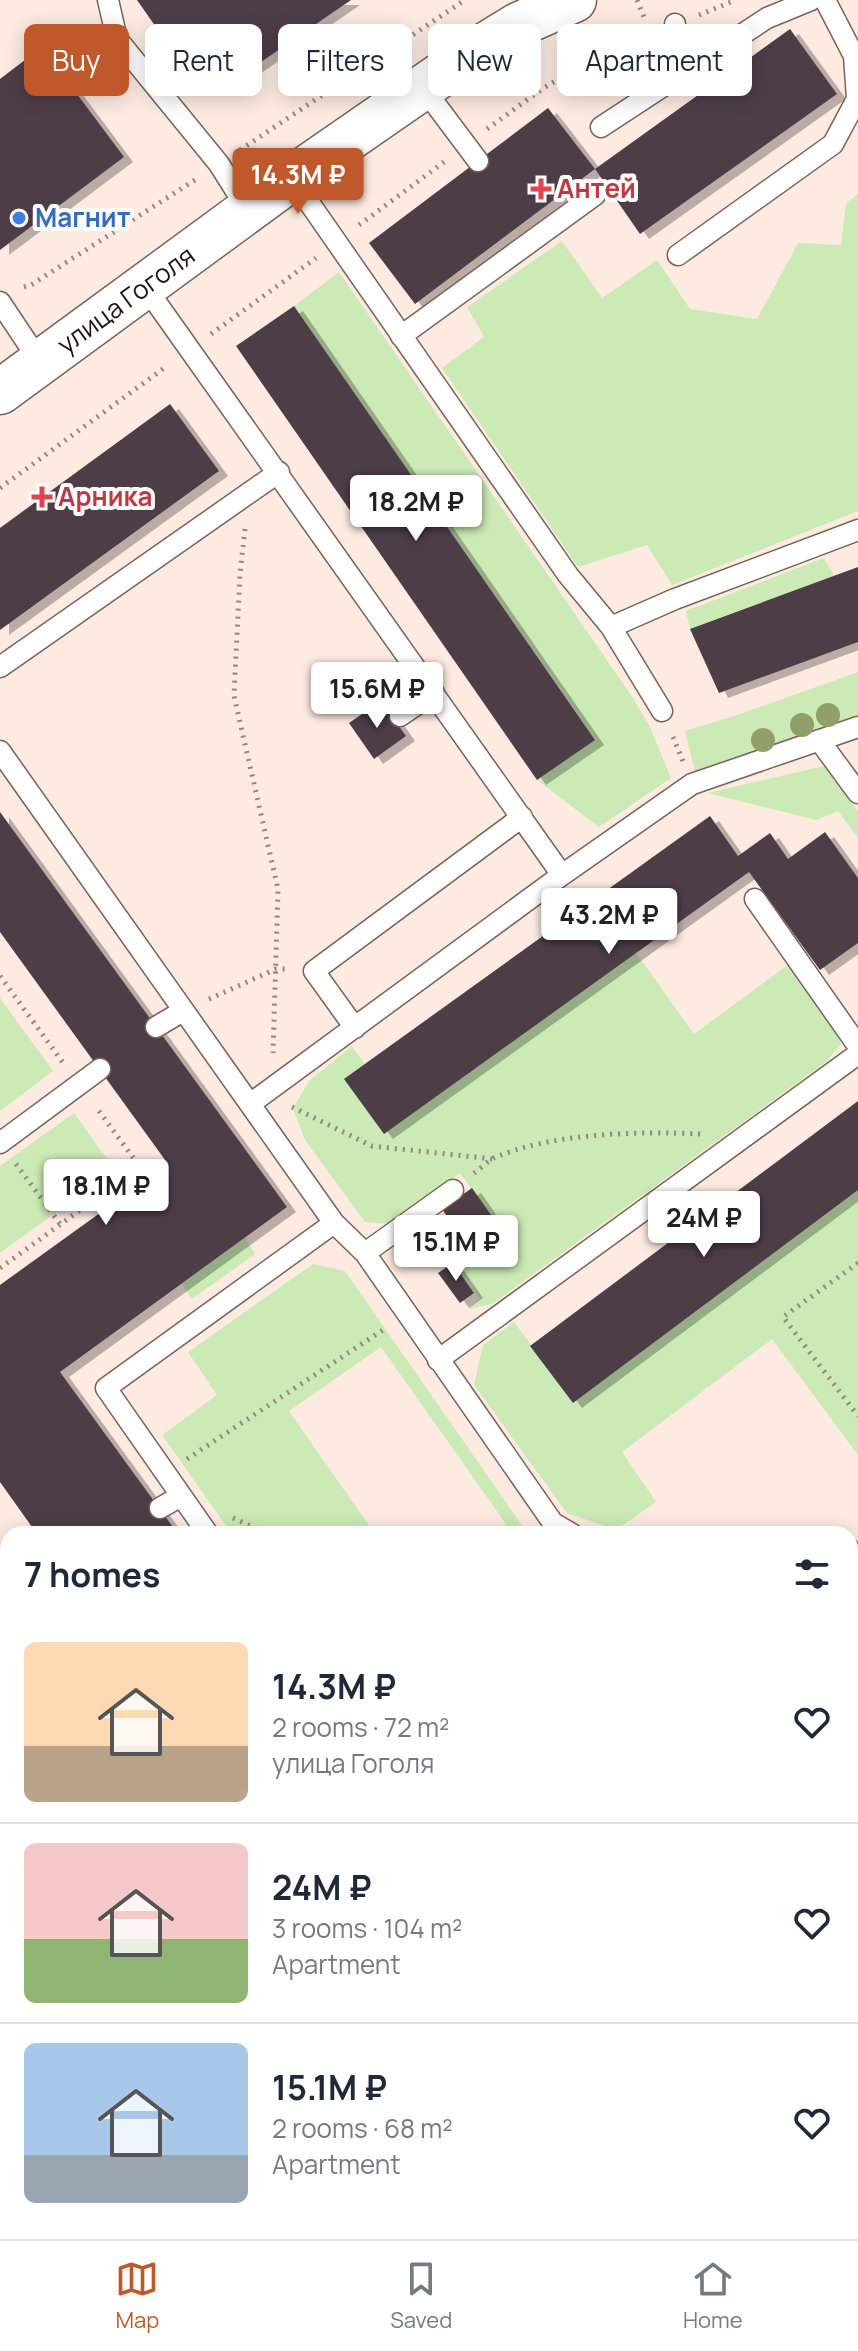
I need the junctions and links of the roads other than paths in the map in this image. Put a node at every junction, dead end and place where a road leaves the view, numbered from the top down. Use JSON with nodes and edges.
{"nodes":[{"id":1,"x":108,"y":0,"type":"edge"},
{"id":2,"x":574,"y":0,"type":"edge"},
{"id":3,"x":811,"y":0,"type":"edge"},
{"id":4,"x":825,"y":0,"type":"edge"},
{"id":5,"x":752,"y":28,"type":"edge"},
{"id":6,"x":424,"y":89,"type":"junction"},
{"id":7,"x":647,"y":96,"type":"edge"},
{"id":8,"x":601,"y":127,"type":"dead end"},
{"id":9,"x":478,"y":161,"type":"dead end"},
{"id":10,"x":292,"y":178,"type":"junction"},
{"id":11,"x":595,"y":195,"type":"dead end"},
{"id":12,"x":248,"y":210,"type":"junction"},
{"id":13,"x":678,"y":255,"type":"dead end"},
{"id":14,"x":146,"y":288,"type":"junction"},
{"id":15,"x":0,"y":302,"type":"edge"},
{"id":16,"x":401,"y":336,"type":"junction"},
{"id":17,"x":40,"y":362,"type":"junction"},
{"id":18,"x":0,"y":392,"type":"edge"},
{"id":19,"x":279,"y":472,"type":"junction"},
{"id":20,"x":858,"y":530,"type":"edge"},
{"id":21,"x":611,"y":627,"type":"junction"},
{"id":22,"x":0,"y":667,"type":"edge"},
{"id":23,"x":434,"y":693,"type":"junction"},
{"id":24,"x":662,"y":711,"type":"road end"},
{"id":25,"x":400,"y":716,"type":"dead end"},
{"id":26,"x":858,"y":727,"type":"edge"},
{"id":27,"x":819,"y":740,"type":"junction"},
{"id":28,"x":0,"y":751,"type":"edge"},
{"id":29,"x":858,"y":793,"type":"edge"},
{"id":30,"x":522,"y":817,"type":"junction"},
{"id":31,"x":562,"y":875,"type":"junction"},
{"id":32,"x":755,"y":899,"type":"dead end"},
{"id":33,"x":183,"y":1011,"type":"junction"},
{"id":34,"x":156,"y":1027,"type":"dead end"},
{"id":35,"x":355,"y":1028,"type":"junction"},
{"id":36,"x":858,"y":1046,"type":"edge"},
{"id":37,"x":858,"y":1054,"type":"edge"},
{"id":38,"x":100,"y":1069,"type":"dead end"},
{"id":39,"x":250,"y":1104,"type":"junction"},
{"id":40,"x":0,"y":1143,"type":"edge"},
{"id":41,"x":453,"y":1190,"type":"road end"},
{"id":42,"x":334,"y":1223,"type":"junction"},
{"id":43,"x":365,"y":1253,"type":"junction"},
{"id":44,"x":438,"y":1360,"type":"junction"},
{"id":45,"x":181,"y":1496,"type":"junction"},
{"id":46,"x":160,"y":1508,"type":"dead end"},
{"id":47,"x":202,"y":1526,"type":"edge"},
{"id":48,"x":558,"y":1526,"type":"edge"}],
"edges":[{"from":1,"to":12,"type":"lane"},
{"from":2,"to":6,"type":"street","name":"улица Гоголя"},
{"from":3,"to":5,"type":"lane"},
{"from":4,"to":13,"type":"lane"},
{"from":6,"to":9,"type":"lane"},
{"from":6,"to":10,"type":"street","name":"улица Гоголя"},
{"from":7,"to":8,"type":"lane"},
{"from":10,"to":12,"type":"street","name":"улица Гоголя"},
{"from":10,"to":16,"type":"lane"},
{"from":11,"to":16,"type":"lane"},
{"from":12,"to":14,"type":"street","name":"улица Гоголя"},
{"from":14,"to":17,"type":"street","name":"улица Гоголя"},
{"from":14,"to":19,"type":"lane"},
{"from":15,"to":17,"type":"lane"},
{"from":16,"to":21,"type":"lane"},
{"from":17,"to":18,"type":"street","name":"улица Гоголя"},
{"from":19,"to":22,"type":"lane"},
{"from":19,"to":23,"type":"lane"},
{"from":20,"to":21,"type":"lane"},
{"from":21,"to":24,"type":"lane"},
{"from":23,"to":25,"type":"lane"},
{"from":23,"to":30,"type":"lane"},
{"from":26,"to":27,"type":"lane"},
{"from":27,"to":29,"type":"lane"},
{"from":27,"to":31,"type":"lane"},
{"from":28,"to":33,"type":"lane"},
{"from":30,"to":31,"type":"lane"},
{"from":30,"to":35,"type":"lane"},
{"from":31,"to":35,"type":"lane"},
{"from":32,"to":36,"type":"lane"},
{"from":33,"to":34,"type":"lane"},
{"from":33,"to":39,"type":"lane"},
{"from":35,"to":39,"type":"lane"},
{"from":37,"to":44,"type":"lane"},
{"from":38,"to":40,"type":"lane"},
{"from":39,"to":42,"type":"lane"},
{"from":41,"to":43,"type":"lane"},
{"from":42,"to":43,"type":"lane"},
{"from":42,"to":45,"type":"lane"},
{"from":43,"to":44,"type":"lane"},
{"from":44,"to":48,"type":"lane"},
{"from":45,"to":46,"type":"lane"},
{"from":45,"to":47,"type":"lane"}]}
